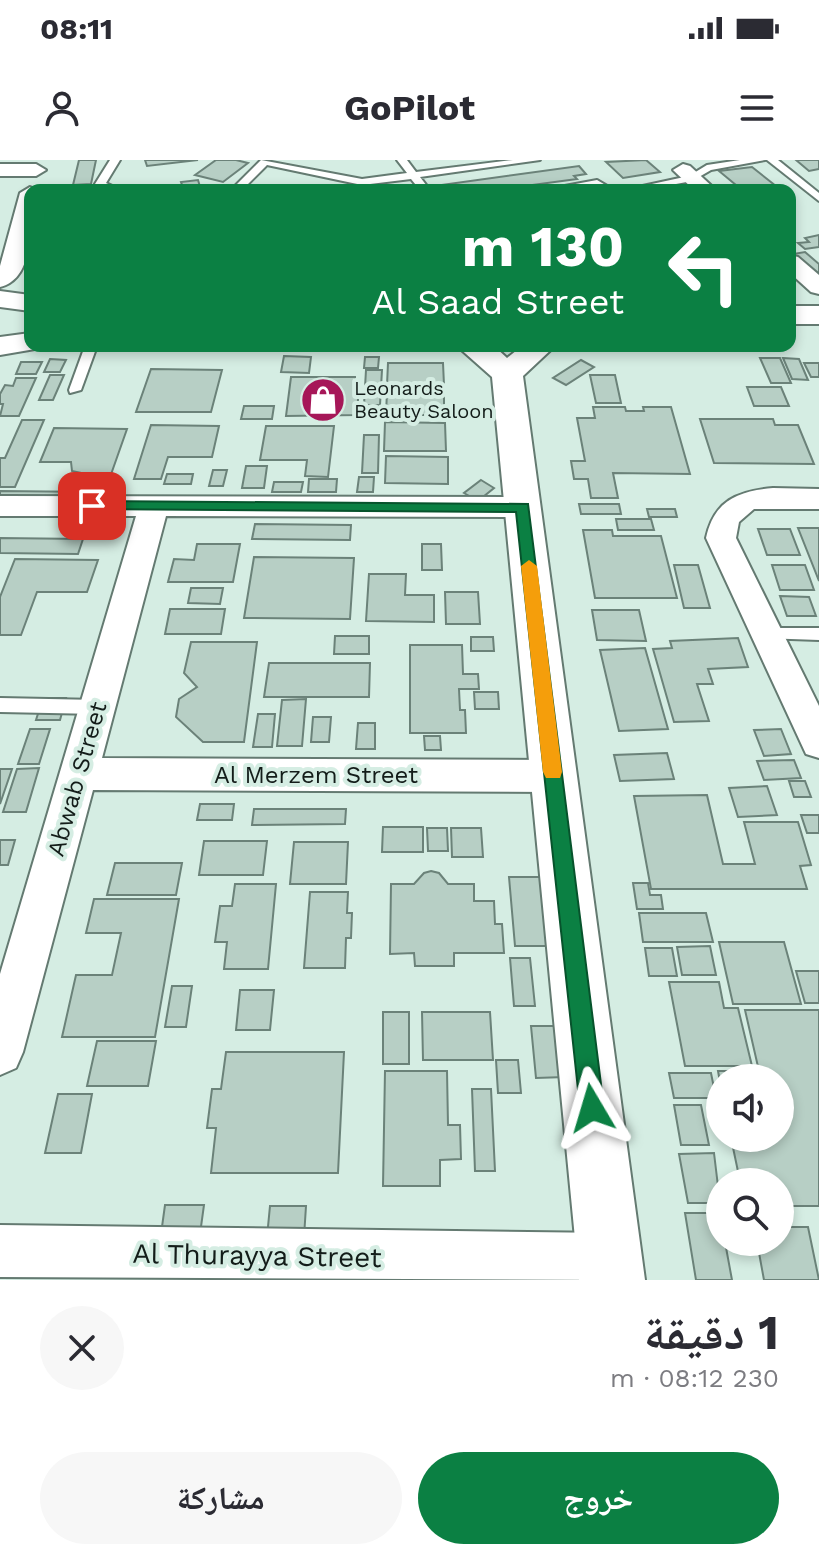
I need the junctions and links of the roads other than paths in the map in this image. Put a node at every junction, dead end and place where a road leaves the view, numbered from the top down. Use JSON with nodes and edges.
{"nodes":[{"id":1,"x":115,"y":160,"type":"edge"},
{"id":2,"x":402,"y":160,"type":"edge"},
{"id":3,"x":535,"y":160,"type":"edge"},
{"id":4,"x":760,"y":160,"type":"edge"},
{"id":5,"x":772,"y":160,"type":"edge"},
{"id":6,"x":266,"y":161,"type":"edge"},
{"id":7,"x":0,"y":170,"type":"edge"},
{"id":8,"x":415,"y":176,"type":"junction"},
{"id":9,"x":34,"y":178,"type":"edge"},
{"id":10,"x":694,"y":180,"type":"edge"},
{"id":11,"x":100,"y":184,"type":"edge"},
{"id":12,"x":242,"y":184,"type":"edge"},
{"id":13,"x":421,"y":184,"type":"edge"},
{"id":14,"x":668,"y":184,"type":"edge"},
{"id":15,"x":819,"y":198,"type":"edge"},
{"id":16,"x":24,"y":212,"type":"edge"},
{"id":17,"x":796,"y":267,"type":"edge"},
{"id":18,"x":6,"y":272,"type":"edge"},
{"id":19,"x":819,"y":287,"type":"edge"},
{"id":20,"x":24,"y":294,"type":"edge"},
{"id":21,"x":0,"y":299,"type":"edge"},
{"id":22,"x":24,"y":301,"type":"edge"},
{"id":23,"x":796,"y":315,"type":"edge"},
{"id":24,"x":819,"y":315,"type":"edge"},
{"id":25,"x":796,"y":335,"type":"edge"},
{"id":26,"x":819,"y":335,"type":"edge"},
{"id":27,"x":89,"y":352,"type":"edge"},
{"id":28,"x":506,"y":355,"type":"edge"},
{"id":29,"x":75,"y":390,"type":"dead end"},
{"id":30,"x":819,"y":499,"type":"edge"},
{"id":31,"x":0,"y":506,"type":"edge"},
{"id":32,"x":154,"y":506,"type":"junction"},
{"id":33,"x":523,"y":507,"type":"junction"},
{"id":34,"x":767,"y":634,"type":"junction"},
{"id":35,"x":819,"y":634,"type":"edge"},
{"id":36,"x":1,"y":705,"type":"edge"},
{"id":37,"x":98,"y":707,"type":"junction"},
{"id":38,"x":819,"y":743,"type":"edge"},
{"id":39,"x":79,"y":774,"type":"junction"},
{"id":40,"x":553,"y":776,"type":"junction"},
{"id":41,"x":0,"y":1052,"type":"edge"},
{"id":42,"x":0,"y":1251,"type":"edge"},
{"id":43,"x":611,"y":1270,"type":"edge"}],
"edges":[{"from":1,"to":11,"type":"lane"},
{"from":2,"to":8,"type":"lane"},
{"from":3,"to":8,"type":"lane"},
{"from":4,"to":10,"type":"lane"},
{"from":5,"to":15,"type":"lane"},
{"from":6,"to":8,"type":"lane"},
{"from":6,"to":12,"type":"lane"},
{"from":7,"to":9,"type":"street"},
{"from":8,"to":13,"type":"lane"},
{"from":10,"to":14,"type":"lane"},
{"from":16,"to":18,"type":"street"},
{"from":17,"to":19,"type":"street"},
{"from":18,"to":20,"type":"street"},
{"from":21,"to":22,"type":"street"},
{"from":23,"to":24,"type":"street"},
{"from":25,"to":26,"type":"street"},
{"from":27,"to":29,"type":"lane"},
{"from":28,"to":33,"type":"street"},
{"from":30,"to":34,"type":"street"},
{"from":31,"to":32,"type":"street"},
{"from":32,"to":33,"type":"street"},
{"from":32,"to":37,"type":"street","name":"Abwab Street"},
{"from":33,"to":40,"type":"street"},
{"from":34,"to":35,"type":"lane"},
{"from":34,"to":38,"type":"street"},
{"from":36,"to":37,"type":"lane"},
{"from":37,"to":39,"type":"street","name":"Abwab Street"},
{"from":39,"to":40,"type":"street","name":"Al Merzem Street"},
{"from":39,"to":41,"type":"street","name":"Abwab Street"},
{"from":40,"to":43,"type":"street"},
{"from":42,"to":43,"type":"street","name":"Al Thurayya Street"}]}
